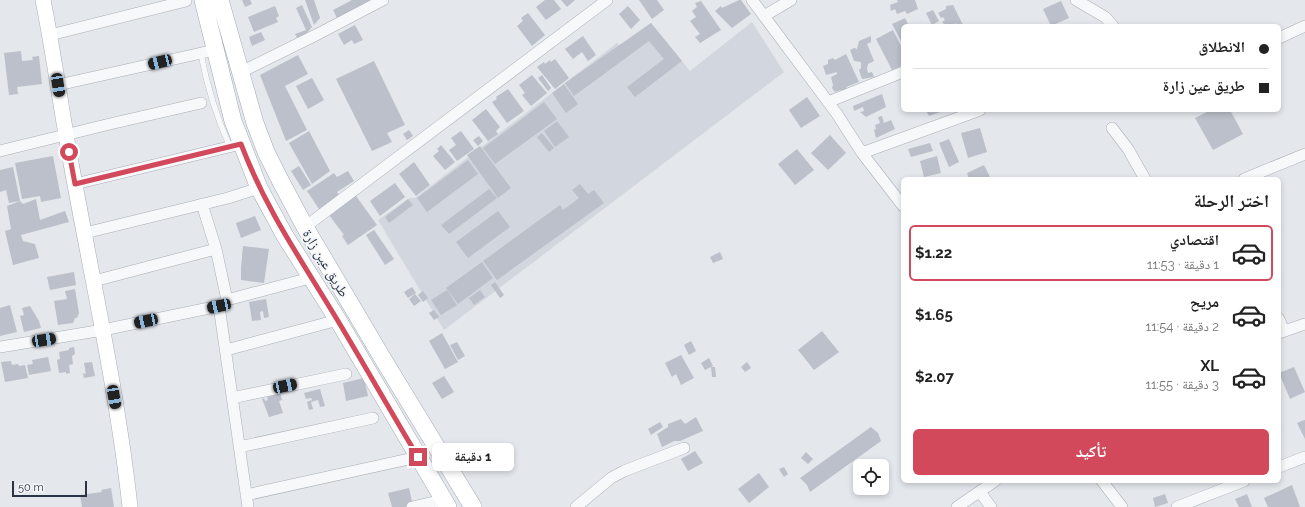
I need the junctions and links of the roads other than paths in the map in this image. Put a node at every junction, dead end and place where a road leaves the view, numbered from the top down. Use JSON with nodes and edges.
{"nodes":[{"id":1,"x":43,"y":0,"type":"edge"},
{"id":2,"x":220,"y":0,"type":"edge"},
{"id":3,"x":383,"y":0,"type":"edge"},
{"id":4,"x":608,"y":0,"type":"edge"},
{"id":5,"x":752,"y":0,"type":"edge"},
{"id":6,"x":791,"y":0,"type":"edge"},
{"id":7,"x":1076,"y":0,"type":"edge"},
{"id":8,"x":195,"y":1,"type":"edge"},
{"id":9,"x":764,"y":16,"type":"junction"},
{"id":10,"x":1112,"y":24,"type":"edge"},
{"id":11,"x":1305,"y":26,"type":"edge"},
{"id":12,"x":50,"y":35,"type":"junction"},
{"id":13,"x":1281,"y":37,"type":"edge"},
{"id":14,"x":208,"y":52,"type":"junction"},
{"id":15,"x":240,"y":72,"type":"junction"},
{"id":16,"x":901,"y":73,"type":"edge"},
{"id":17,"x":58,"y":85,"type":"junction"},
{"id":18,"x":828,"y":102,"type":"junction"},
{"id":19,"x":201,"y":103,"type":"dead end"},
{"id":20,"x":975,"y":112,"type":"edge"},
{"id":21,"x":1112,"y":128,"type":"dead end"},
{"id":22,"x":66,"y":135,"type":"junction"},
{"id":23,"x":235,"y":145,"type":"junction"},
{"id":24,"x":0,"y":151,"type":"edge"},
{"id":25,"x":862,"y":153,"type":"junction"},
{"id":26,"x":1305,"y":154,"type":"edge"},
{"id":27,"x":1144,"y":177,"type":"edge"},
{"id":28,"x":1249,"y":177,"type":"edge"},
{"id":29,"x":75,"y":184,"type":"junction"},
{"id":30,"x":259,"y":188,"type":"junction"},
{"id":31,"x":901,"y":203,"type":"edge"},
{"id":32,"x":202,"y":204,"type":"junction"},
{"id":33,"x":305,"y":227,"type":"junction"},
{"id":34,"x":85,"y":233,"type":"junction"},
{"id":35,"x":216,"y":249,"type":"junction"},
{"id":36,"x":310,"y":278,"type":"junction"},
{"id":37,"x":94,"y":281,"type":"junction"},
{"id":38,"x":223,"y":303,"type":"junction"},
{"id":39,"x":338,"y":320,"type":"junction"},
{"id":40,"x":1305,"y":324,"type":"edge"},
{"id":41,"x":103,"y":330,"type":"junction"},
{"id":42,"x":1282,"y":332,"type":"edge"},
{"id":43,"x":0,"y":347,"type":"edge"},
{"id":44,"x":226,"y":350,"type":"junction"},
{"id":45,"x":346,"y":374,"type":"dead end"},
{"id":46,"x":232,"y":398,"type":"junction"},
{"id":47,"x":373,"y":418,"type":"dead end"},
{"id":48,"x":239,"y":447,"type":"junction"},
{"id":49,"x":684,"y":448,"type":"dead end"},
{"id":50,"x":418,"y":457,"type":"junction"},
{"id":51,"x":1305,"y":457,"type":"edge"},
{"id":52,"x":1281,"y":466,"type":"edge"},
{"id":53,"x":992,"y":483,"type":"edge"},
{"id":54,"x":1104,"y":483,"type":"edge"},
{"id":55,"x":1239,"y":483,"type":"edge"},
{"id":56,"x":980,"y":492,"type":"junction"},
{"id":57,"x":246,"y":495,"type":"junction"},
{"id":58,"x":445,"y":503,"type":"edge"},
{"id":59,"x":130,"y":507,"type":"edge"},
{"id":60,"x":248,"y":507,"type":"edge"},
{"id":61,"x":412,"y":507,"type":"edge"},
{"id":62,"x":473,"y":507,"type":"edge"},
{"id":63,"x":576,"y":507,"type":"edge"},
{"id":64,"x":957,"y":507,"type":"edge"},
{"id":65,"x":991,"y":507,"type":"edge"},
{"id":66,"x":1122,"y":507,"type":"edge"},
{"id":67,"x":1178,"y":507,"type":"edge"}],
"edges":[{"from":1,"to":12,"type":"street"},
{"from":2,"to":15,"type":"main road","name":"طريق عين زارة"},
{"from":3,"to":15,"type":"street"},
{"from":4,"to":33,"type":"street"},
{"from":5,"to":9,"type":"street"},
{"from":6,"to":9,"type":"street"},
{"from":7,"to":10,"type":"street"},
{"from":8,"to":12,"type":"street"},
{"from":8,"to":14,"type":"main road","name":"طريق عين زارة"},
{"from":9,"to":18,"type":"street"},
{"from":11,"to":13,"type":"street"},
{"from":12,"to":17,"type":"street"},
{"from":14,"to":17,"type":"street"},
{"from":14,"to":23,"type":"main road","name":"طريق عين زارة"},
{"from":15,"to":33,"type":"main road","name":"طريق عين زارة"},
{"from":16,"to":18,"type":"street"},
{"from":17,"to":22,"type":"street"},
{"from":18,"to":25,"type":"street"},
{"from":19,"to":22,"type":"street"},
{"from":20,"to":25,"type":"street"},
{"from":21,"to":27,"type":"street"},
{"from":22,"to":24,"type":"street"},
{"from":22,"to":29,"type":"street"},
{"from":23,"to":29,"type":"street"},
{"from":23,"to":30,"type":"main road","name":"طريق عين زارة"},
{"from":25,"to":31,"type":"street"},
{"from":26,"to":28,"type":"street"},
{"from":29,"to":34,"type":"street"},
{"from":30,"to":32,"type":"street"},
{"from":30,"to":36,"type":"main road","name":"طريق عين زارة"},
{"from":32,"to":34,"type":"street"},
{"from":32,"to":35,"type":"street"},
{"from":33,"to":62,"type":"main road","name":"طريق عين زارة"},
{"from":34,"to":37,"type":"street"},
{"from":35,"to":37,"type":"street"},
{"from":35,"to":38,"type":"street"},
{"from":36,"to":38,"type":"street"},
{"from":36,"to":39,"type":"main road","name":"طريق عين زارة"},
{"from":37,"to":41,"type":"street"},
{"from":38,"to":41,"type":"street"},
{"from":38,"to":44,"type":"street"},
{"from":39,"to":44,"type":"street"},
{"from":39,"to":50,"type":"main road","name":"طريق عين زارة"},
{"from":40,"to":42,"type":"street"},
{"from":41,"to":43,"type":"street"},
{"from":41,"to":59,"type":"street"},
{"from":44,"to":46,"type":"street"},
{"from":45,"to":46,"type":"street"},
{"from":46,"to":48,"type":"street"},
{"from":47,"to":48,"type":"street"},
{"from":48,"to":57,"type":"street"},
{"from":49,"to":63,"type":"street"},
{"from":50,"to":57,"type":"street"},
{"from":50,"to":58,"type":"main road","name":"طريق عين زارة"},
{"from":51,"to":52,"type":"street"},
{"from":53,"to":56,"type":"street"},
{"from":54,"to":66,"type":"street"},
{"from":55,"to":67,"type":"street"},
{"from":56,"to":64,"type":"street"},
{"from":56,"to":65,"type":"street"},
{"from":57,"to":60,"type":"street"},
{"from":58,"to":61,"type":"street"}]}
